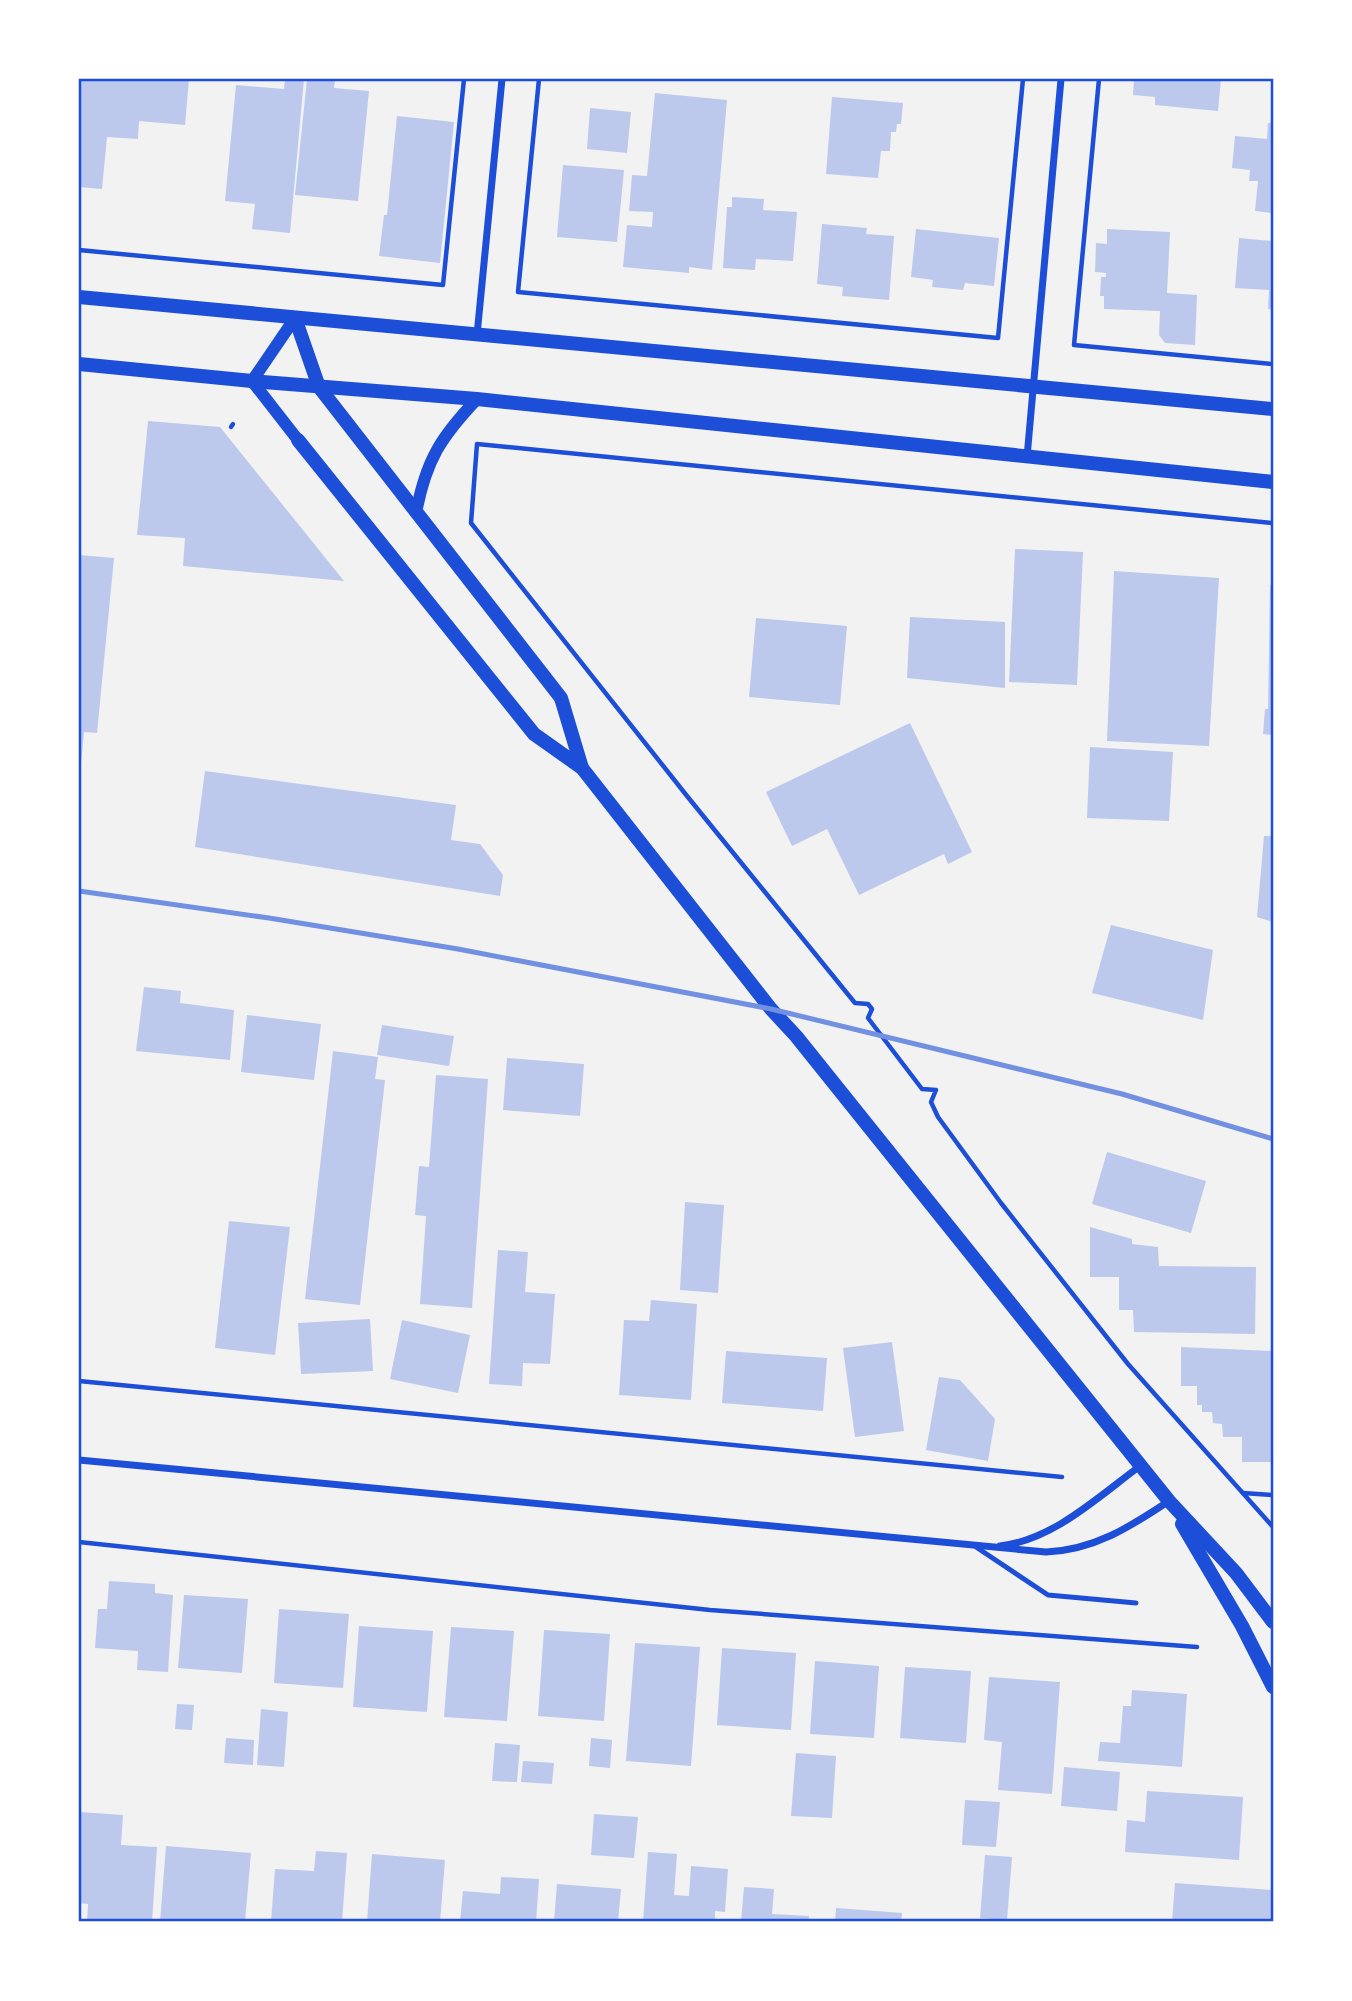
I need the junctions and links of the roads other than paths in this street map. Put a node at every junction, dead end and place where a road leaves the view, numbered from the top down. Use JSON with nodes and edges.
{"nodes":[{"id":1,"x":502,"y":79,"type":"edge"},
{"id":2,"x":1062,"y":79,"type":"edge"},
{"id":3,"x":79,"y":298,"type":"edge"},
{"id":4,"x":295,"y":318,"type":"junction"},
{"id":5,"x":477,"y":335,"type":"junction"},
{"id":6,"x":79,"y":364,"type":"edge"},
{"id":7,"x":252,"y":381,"type":"junction"},
{"id":8,"x":319,"y":387,"type":"junction"},
{"id":9,"x":1032,"y":387,"type":"junction"},
{"id":10,"x":477,"y":399,"type":"junction"},
{"id":11,"x":1273,"y":409,"type":"edge"},
{"id":12,"x":298,"y":440,"type":"joint"},
{"id":13,"x":1027,"y":457,"type":"junction"},
{"id":14,"x":1273,"y":482,"type":"edge"},
{"id":15,"x":416,"y":513,"type":"junction"},
{"id":16,"x":582,"y":768,"type":"junction"},
{"id":17,"x":79,"y":1460,"type":"edge"},
{"id":18,"x":1141,"y":1466,"type":"junction"},
{"id":19,"x":1169,"y":1501,"type":"junction"},
{"id":20,"x":975,"y":1546,"type":"junction"},
{"id":21,"x":1136,"y":1603,"type":"dead end"},
{"id":22,"x":1273,"y":1622,"type":"edge"},
{"id":23,"x":1273,"y":1687,"type":"edge"}],
"edges":[{"from":1,"to":5,"type":"street"},
{"from":2,"to":9,"type":"street"},
{"from":3,"to":4,"type":"main road"},
{"from":4,"to":5,"type":"main road"},
{"from":4,"to":7,"type":"street"},
{"from":4,"to":8,"type":"main road"},
{"from":5,"to":9,"type":"main road"},
{"from":6,"to":7,"type":"main road"},
{"from":7,"to":8,"type":"main road"},
{"from":7,"to":12,"type":"street"},
{"from":8,"to":10,"type":"main road"},
{"from":8,"to":15,"type":"main road"},
{"from":9,"to":11,"type":"main road"},
{"from":9,"to":13,"type":"street"},
{"from":10,"to":13,"type":"main road"},
{"from":10,"to":15,"type":"street"},
{"from":12,"to":16,"type":"main road"},
{"from":13,"to":14,"type":"main road"},
{"from":15,"to":16,"type":"main road"},
{"from":16,"to":18,"type":"main road"},
{"from":17,"to":20,"type":"street"},
{"from":18,"to":19,"type":"main road"},
{"from":18,"to":20,"type":"street"},
{"from":19,"to":20,"type":"street"},
{"from":19,"to":22,"type":"main road"},
{"from":19,"to":23,"type":"main road"},
{"from":20,"to":21,"type":"lane"}]}
